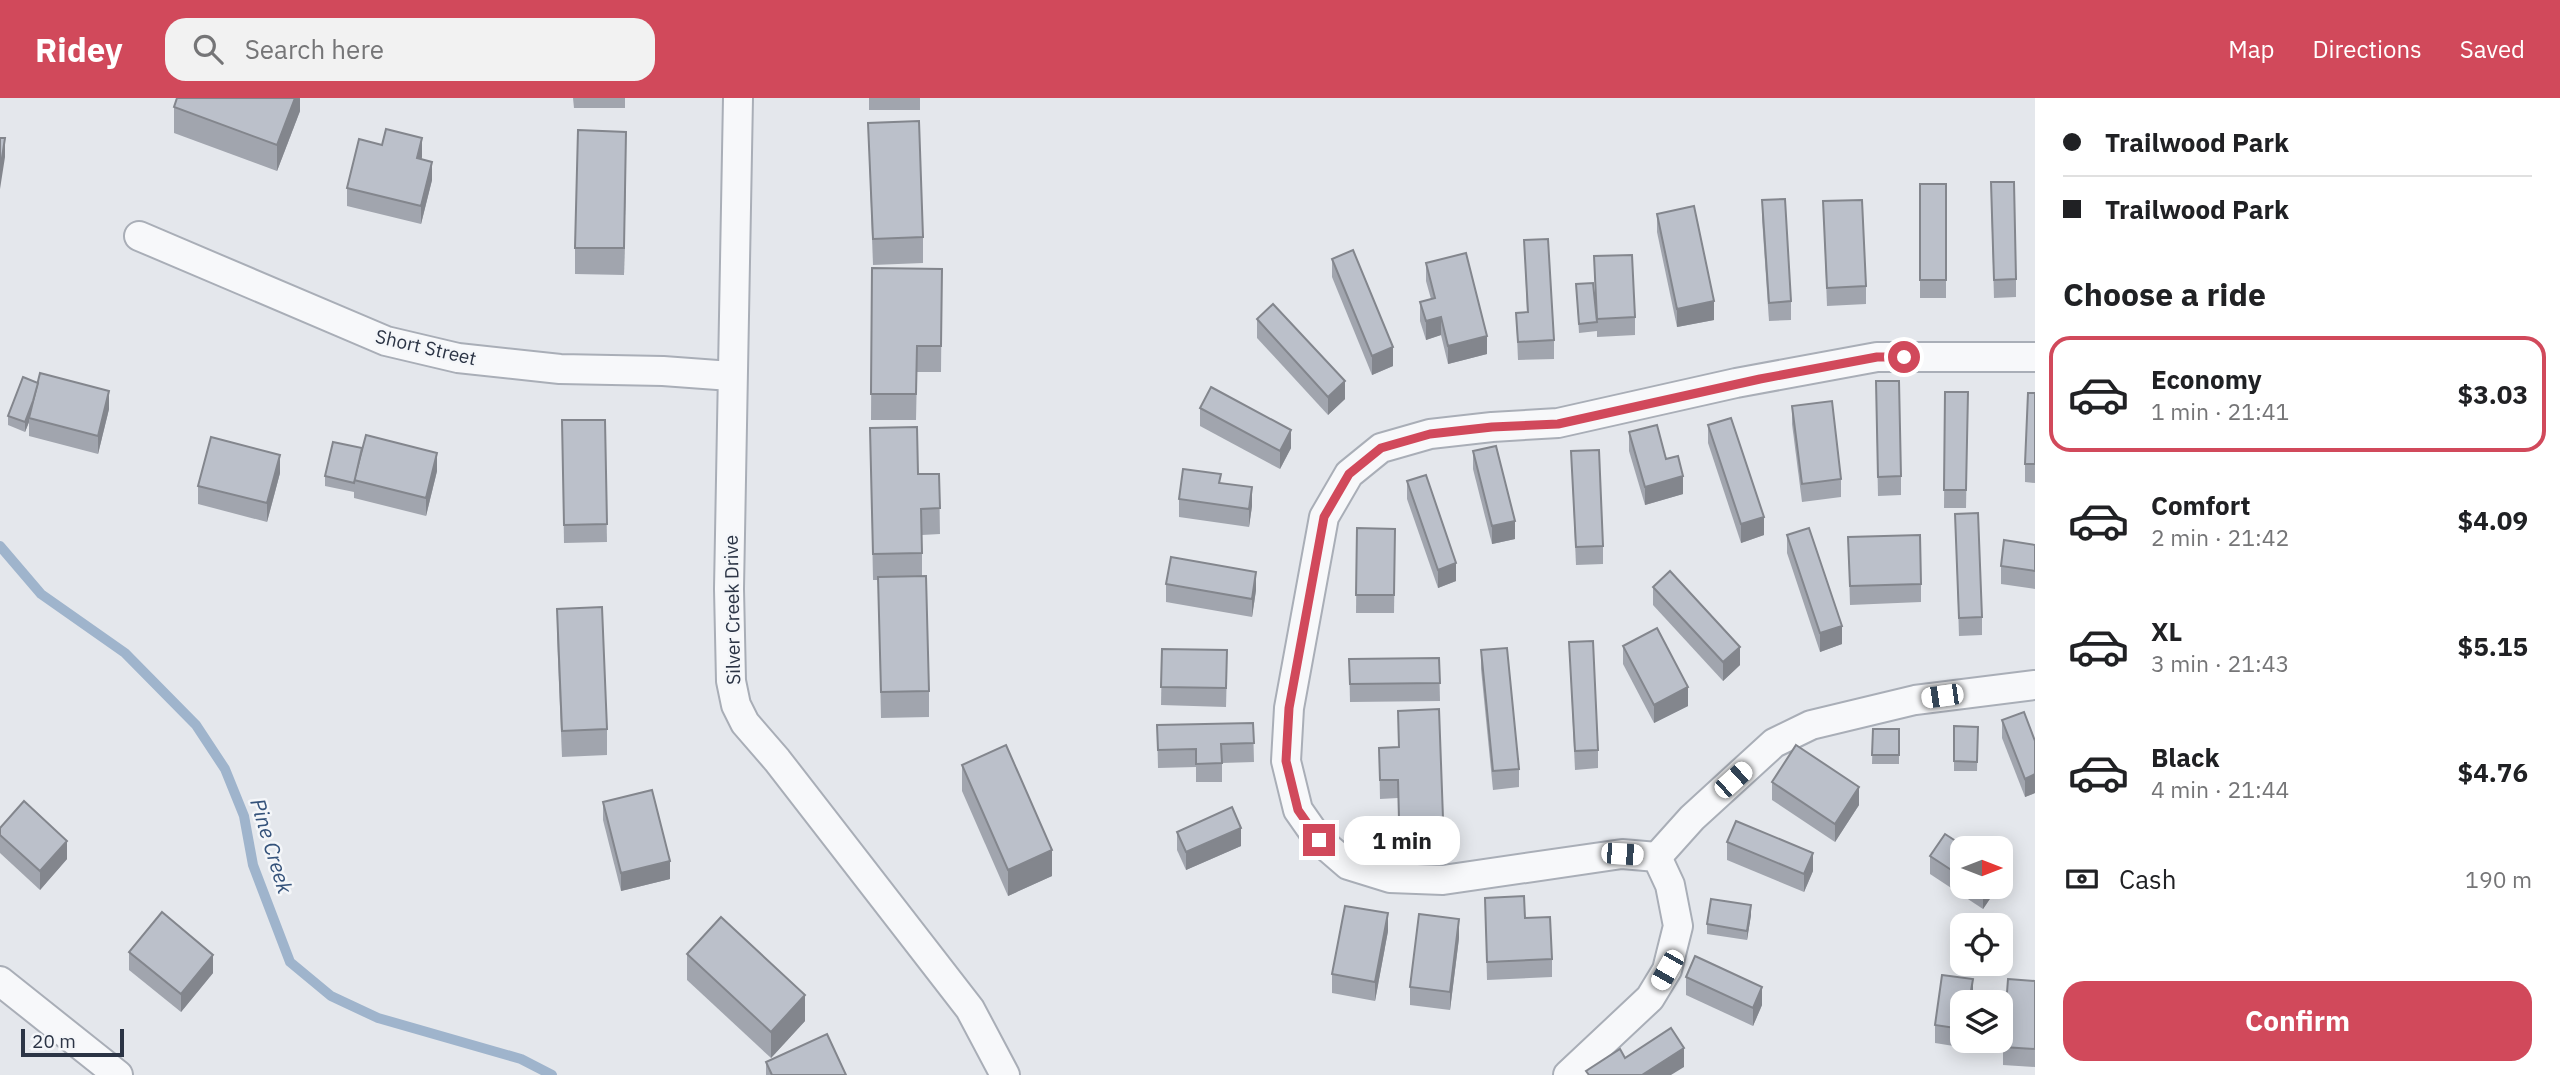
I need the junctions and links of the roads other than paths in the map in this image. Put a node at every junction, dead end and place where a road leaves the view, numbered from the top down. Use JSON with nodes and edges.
{"nodes":[{"id":1,"x":738,"y":98,"type":"edge"},
{"id":2,"x":139,"y":236,"type":"dead end"},
{"id":3,"x":2035,"y":357,"type":"edge"},
{"id":4,"x":732,"y":376,"type":"junction"},
{"id":5,"x":2035,"y":685,"type":"edge"},
{"id":6,"x":1657,"y":857,"type":"junction"},
{"id":7,"x":0,"y":981,"type":"edge"},
{"id":8,"x":118,"y":1075,"type":"edge"},
{"id":9,"x":1005,"y":1075,"type":"edge"},
{"id":10,"x":1568,"y":1075,"type":"edge"}],
"edges":[{"from":1,"to":4,"type":"street","name":"Silver Creek Drive"},
{"from":2,"to":4,"type":"street","name":"Short Street"},
{"from":3,"to":6,"type":"street"},
{"from":4,"to":9,"type":"street","name":"Silver Creek Drive"},
{"from":5,"to":6,"type":"street"},
{"from":6,"to":10,"type":"street"},
{"from":7,"to":8,"type":"street"}]}
